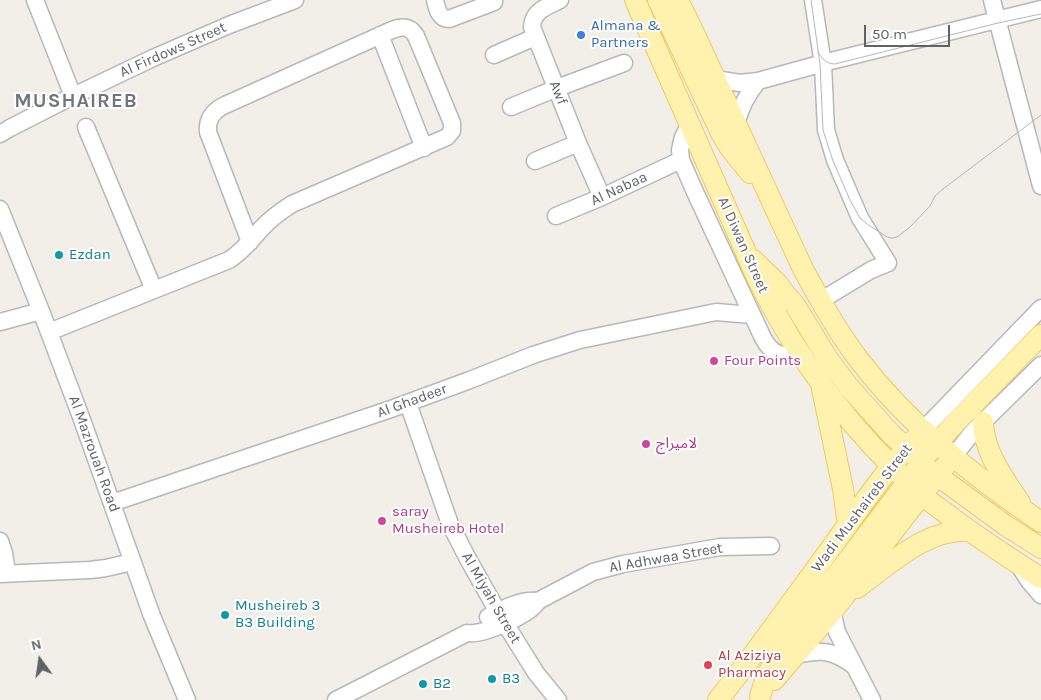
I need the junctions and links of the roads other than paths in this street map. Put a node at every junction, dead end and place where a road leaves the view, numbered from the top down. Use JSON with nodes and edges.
{"nodes":[{"id":1,"x":36,"y":0,"type":"edge"},
{"id":2,"x":295,"y":0,"type":"edge"},
{"id":3,"x":434,"y":0,"type":"edge"},
{"id":4,"x":560,"y":0,"type":"edge"},
{"id":5,"x":635,"y":0,"type":"edge"},
{"id":6,"x":658,"y":0,"type":"edge"},
{"id":7,"x":678,"y":0,"type":"edge"},
{"id":8,"x":813,"y":0,"type":"edge"},
{"id":9,"x":992,"y":0,"type":"edge"},
{"id":10,"x":494,"y":2,"type":"dead end"},
{"id":11,"x":1041,"y":9,"type":"edge"},
{"id":12,"x":997,"y":20,"type":"junction"},
{"id":13,"x":380,"y":35,"type":"junction"},
{"id":14,"x":535,"y":37,"type":"junction"},
{"id":15,"x":494,"y":54,"type":"dead end"},
{"id":16,"x":624,"y":63,"type":"dead end"},
{"id":17,"x":822,"y":64,"type":"junction"},
{"id":18,"x":715,"y":80,"type":"junction"},
{"id":19,"x":758,"y":81,"type":"junction"},
{"id":20,"x":556,"y":88,"type":"junction"},
{"id":21,"x":72,"y":96,"type":"junction"},
{"id":22,"x":511,"y":107,"type":"dead end"},
{"id":23,"x":690,"y":124,"type":"junction"},
{"id":24,"x":736,"y":124,"type":"junction"},
{"id":25,"x":86,"y":127,"type":"dead end"},
{"id":26,"x":0,"y":134,"type":"edge"},
{"id":27,"x":578,"y":143,"type":"junction"},
{"id":28,"x":424,"y":148,"type":"junction"},
{"id":29,"x":681,"y":160,"type":"junction"},
{"id":30,"x":535,"y":161,"type":"dead end"},
{"id":31,"x":1041,"y":186,"type":"edge"},
{"id":32,"x":602,"y":197,"type":"junction"},
{"id":33,"x":771,"y":200,"type":"junction"},
{"id":34,"x":0,"y":209,"type":"edge"},
{"id":35,"x":556,"y":216,"type":"dead end"},
{"id":36,"x":250,"y":242,"type":"junction"},
{"id":37,"x":746,"y":254,"type":"junction"},
{"id":38,"x":739,"y":287,"type":"junction"},
{"id":39,"x":154,"y":290,"type":"junction"},
{"id":40,"x":820,"y":301,"type":"junction"},
{"id":41,"x":1041,"y":308,"type":"edge"},
{"id":42,"x":41,"y":311,"type":"junction"},
{"id":43,"x":716,"y":312,"type":"junction"},
{"id":44,"x":752,"y":314,"type":"junction"},
{"id":45,"x":0,"y":322,"type":"edge"},
{"id":46,"x":49,"y":332,"type":"junction"},
{"id":47,"x":1041,"y":335,"type":"edge"},
{"id":48,"x":803,"y":357,"type":"junction"},
{"id":49,"x":1041,"y":364,"type":"edge"},
{"id":50,"x":821,"y":384,"type":"junction"},
{"id":51,"x":408,"y":403,"type":"junction"},
{"id":52,"x":978,"y":427,"type":"junction"},
{"id":53,"x":930,"y":436,"type":"junction"},
{"id":54,"x":953,"y":457,"type":"junction"},
{"id":55,"x":922,"y":462,"type":"junction"},
{"id":56,"x":892,"y":465,"type":"junction"},
{"id":57,"x":915,"y":488,"type":"junction"},
{"id":58,"x":112,"y":504,"type":"junction"},
{"id":59,"x":1036,"y":518,"type":"edge"},
{"id":60,"x":848,"y":525,"type":"junction"},
{"id":61,"x":970,"y":531,"type":"junction"},
{"id":62,"x":0,"y":541,"type":"edge"},
{"id":63,"x":771,"y":546,"type":"dead end"},
{"id":64,"x":1041,"y":548,"type":"edge"},
{"id":65,"x":132,"y":562,"type":"junction"},
{"id":66,"x":1017,"y":563,"type":"junction"},
{"id":67,"x":4,"y":574,"type":"edge"},
{"id":68,"x":1041,"y":578,"type":"edge"},
{"id":69,"x":1041,"y":594,"type":"edge"},
{"id":70,"x":837,"y":605,"type":"junction"},
{"id":71,"x":501,"y":618,"type":"junction"},
{"id":72,"x":795,"y":654,"type":"junction"},
{"id":73,"x":853,"y":665,"type":"junction"},
{"id":74,"x":758,"y":698,"type":"edge"},
{"id":75,"x":187,"y":700,"type":"edge"},
{"id":76,"x":336,"y":700,"type":"edge"},
{"id":77,"x":558,"y":700,"type":"edge"},
{"id":78,"x":718,"y":700,"type":"edge"},
{"id":79,"x":872,"y":700,"type":"edge"}],
"edges":[{"from":1,"to":21,"type":"street"},
{"from":2,"to":21,"type":"street","name":"Al Firdows Street"},
{"from":3,"to":10,"type":"street"},
{"from":4,"to":14,"type":"street","name":"Awf"},
{"from":5,"to":23,"type":"main road","name":"Al Diwan Street"},
{"from":6,"to":33,"type":"main road"},
{"from":7,"to":18,"type":"main road"},
{"from":8,"to":17,"type":"street"},
{"from":9,"to":12,"type":"street"},
{"from":11,"to":12,"type":"street"},
{"from":12,"to":17,"type":"street"},
{"from":12,"to":31,"type":"street"},
{"from":13,"to":28,"type":"street"},
{"from":13,"to":28,"type":"street"},
{"from":13,"to":36,"type":"street"},
{"from":14,"to":15,"type":"street"},
{"from":14,"to":20,"type":"street","name":"Awf"},
{"from":16,"to":20,"type":"street"},
{"from":17,"to":19,"type":"street"},
{"from":17,"to":40,"type":"street"},
{"from":18,"to":19,"type":"street"},
{"from":18,"to":24,"type":"main road"},
{"from":19,"to":24,"type":"street"},
{"from":20,"to":22,"type":"street"},
{"from":20,"to":27,"type":"street","name":"Awf"},
{"from":21,"to":26,"type":"street","name":"Al Firdows Street"},
{"from":23,"to":29,"type":"street"},
{"from":23,"to":37,"type":"main road","name":"Al Diwan Street"},
{"from":24,"to":33,"type":"main road"},
{"from":25,"to":39,"type":"street"},
{"from":27,"to":30,"type":"street"},
{"from":27,"to":32,"type":"street","name":"Awf"},
{"from":28,"to":36,"type":"street"},
{"from":29,"to":32,"type":"street","name":"Al Nabaa"},
{"from":29,"to":38,"type":"street"},
{"from":32,"to":35,"type":"street","name":"Al Nabaa"},
{"from":33,"to":40,"type":"main road"},
{"from":34,"to":42,"type":"street","name":"Al Mazrouah Road"},
{"from":36,"to":39,"type":"street"},
{"from":37,"to":48,"type":"main road","name":"Al Diwan Street"},
{"from":37,"to":55,"type":"main road"},
{"from":38,"to":43,"type":"street"},
{"from":38,"to":44,"type":"street"},
{"from":39,"to":46,"type":"street"},
{"from":40,"to":53,"type":"main road"},
{"from":41,"to":53,"type":"street","name":"Wadi Mushaireb Street"},
{"from":42,"to":45,"type":"street"},
{"from":42,"to":46,"type":"street","name":"Al Mazrouah Road"},
{"from":43,"to":44,"type":"street","name":"Al Ghadeer"},
{"from":43,"to":51,"type":"street","name":"Al Ghadeer"},
{"from":44,"to":48,"type":"street"},
{"from":46,"to":58,"type":"street","name":"Al Mazrouah Road"},
{"from":47,"to":53,"type":"main road"},
{"from":48,"to":50,"type":"main road","name":"Al Diwan Street"},
{"from":49,"to":52,"type":"street"},
{"from":50,"to":56,"type":"main road","name":"Al Diwan Street"},
{"from":50,"to":60,"type":"main road"},
{"from":51,"to":58,"type":"street","name":"Al Ghadeer"},
{"from":51,"to":71,"type":"street","name":"Al Miyah Street"},
{"from":52,"to":54,"type":"street"},
{"from":52,"to":59,"type":"main road"},
{"from":53,"to":54,"type":"main road"},
{"from":53,"to":55,"type":"main road"},
{"from":54,"to":55,"type":"main road"},
{"from":54,"to":59,"type":"main road"},
{"from":55,"to":56,"type":"main road"},
{"from":55,"to":57,"type":"main road"},
{"from":55,"to":64,"type":"main road"},
{"from":56,"to":57,"type":"main road","name":"Al Diwan Street"},
{"from":56,"to":60,"type":"main road","name":"Wadi Mushaireb Street"},
{"from":57,"to":61,"type":"main road","name":"Al Diwan Street"},
{"from":57,"to":70,"type":"main road"},
{"from":57,"to":74,"type":"main road"},
{"from":58,"to":65,"type":"street","name":"Al Mazrouah Road"},
{"from":60,"to":78,"type":"main road","name":"Wadi Mushaireb Street"},
{"from":61,"to":66,"type":"main road","name":"Al Diwan Street"},
{"from":61,"to":70,"type":"main road"},
{"from":62,"to":67,"type":"street"},
{"from":63,"to":71,"type":"street","name":"Al Adhwaa Street"},
{"from":65,"to":67,"type":"street"},
{"from":65,"to":75,"type":"street","name":"Al Mazrouah Road"},
{"from":66,"to":68,"type":"main road","name":"Al Diwan Street"},
{"from":66,"to":69,"type":"street"},
{"from":70,"to":72,"type":"main road"},
{"from":70,"to":73,"type":"street"},
{"from":71,"to":76,"type":"street","name":"Al Adhwaa Street"},
{"from":71,"to":77,"type":"street","name":"Al Miyah Street"},
{"from":72,"to":73,"type":"street"},
{"from":72,"to":74,"type":"main road"},
{"from":73,"to":79,"type":"street"}]}
